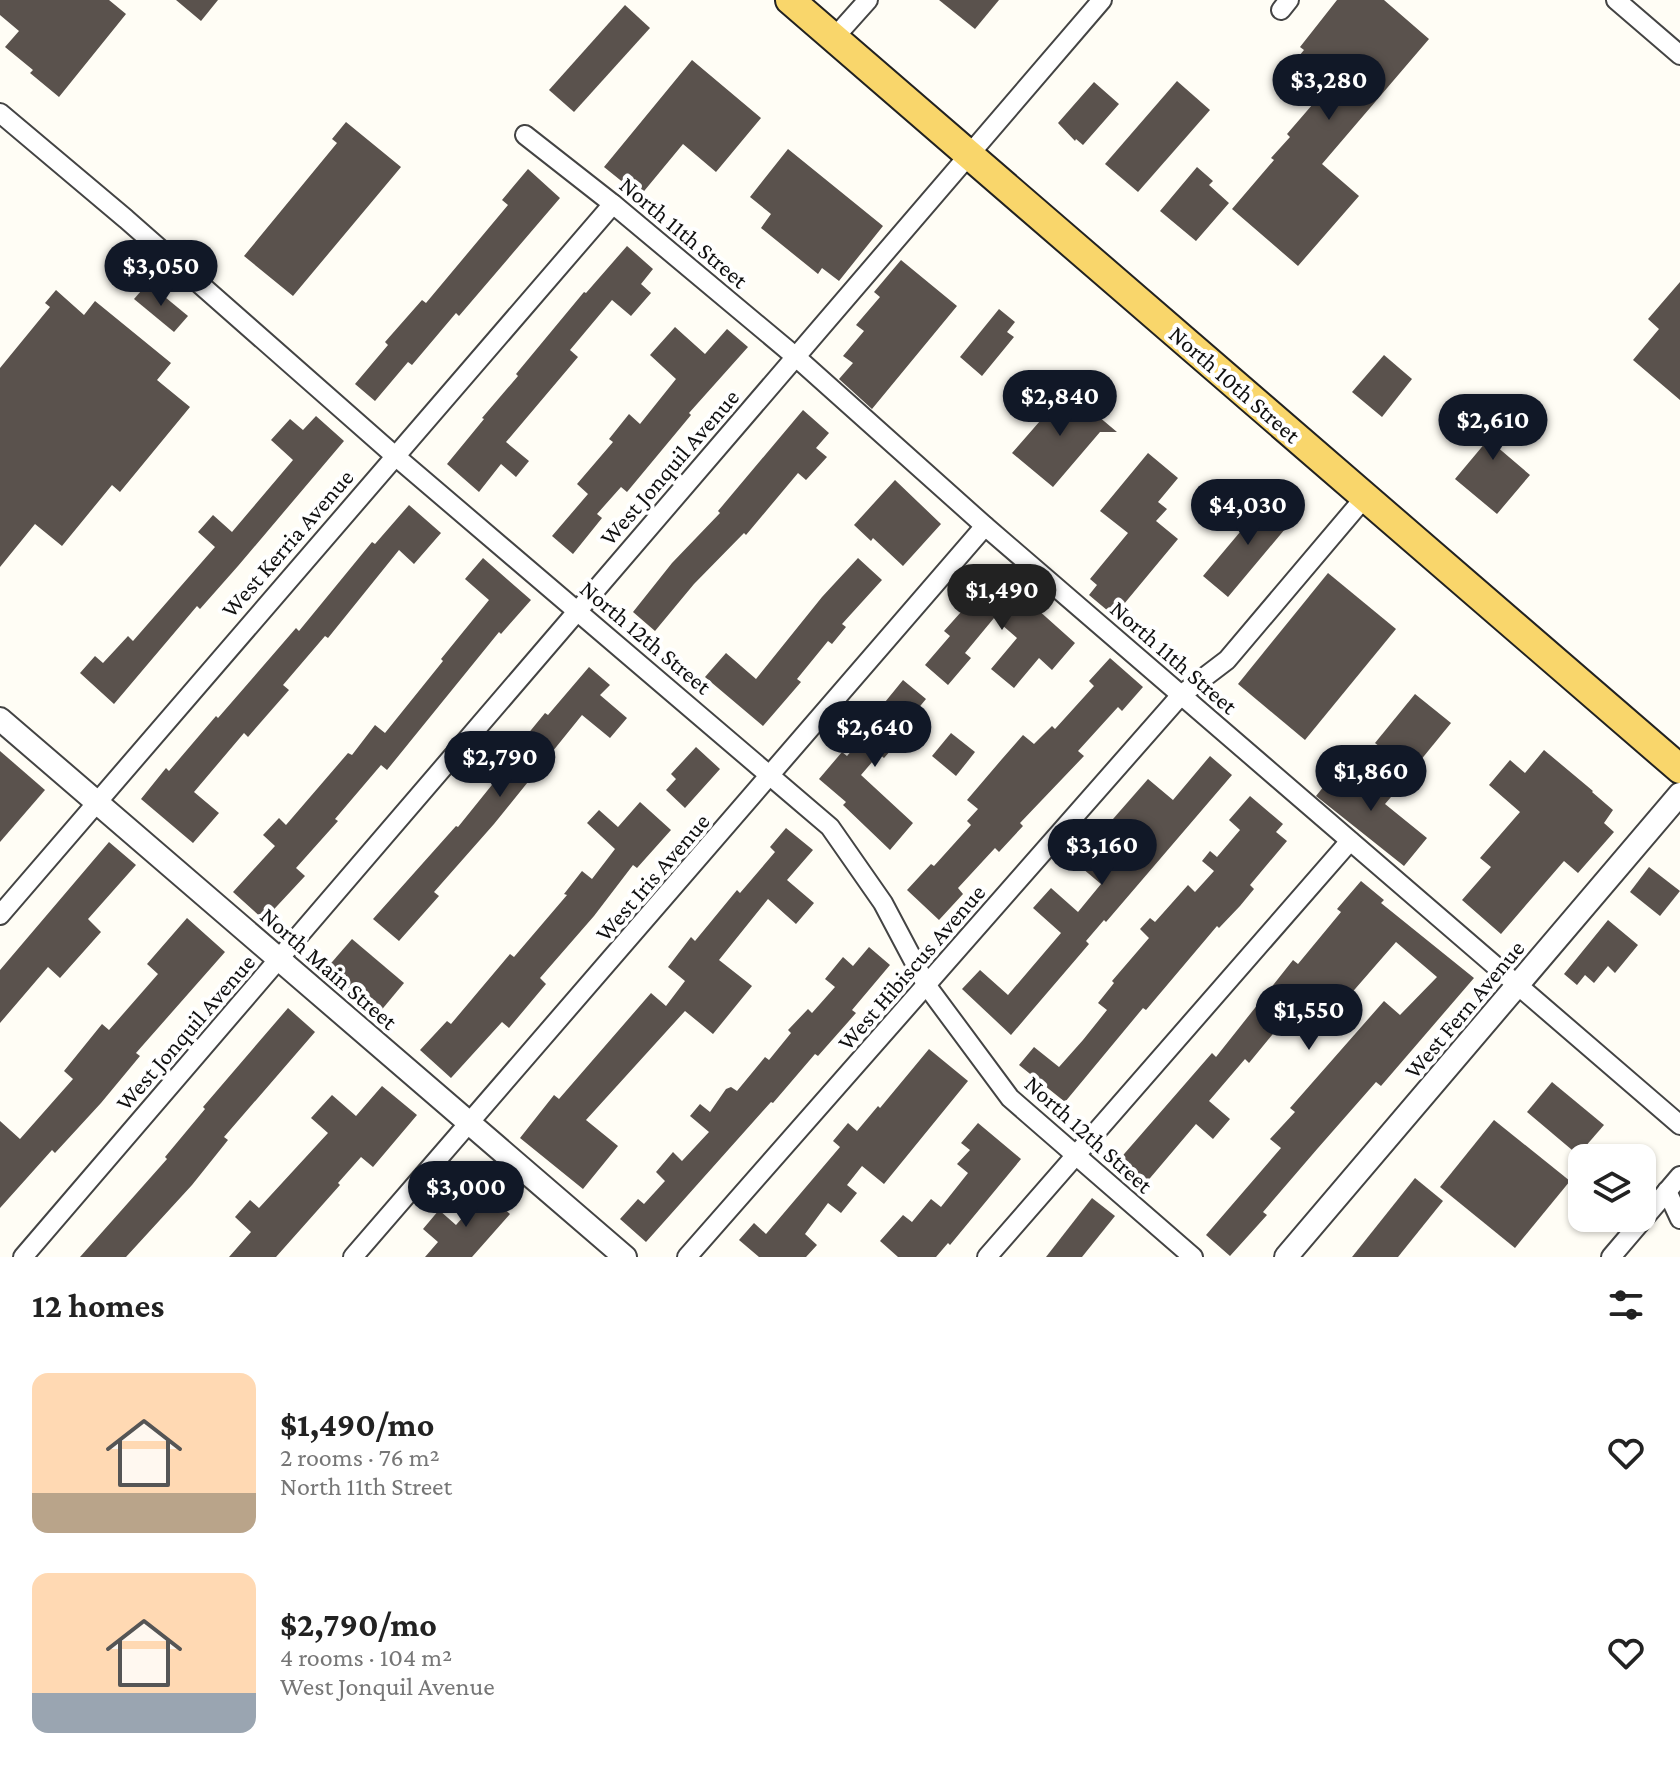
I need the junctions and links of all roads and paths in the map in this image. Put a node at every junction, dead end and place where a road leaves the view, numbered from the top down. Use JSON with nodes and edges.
{"nodes":[{"id":1,"x":790,"y":0,"type":"edge"},
{"id":2,"x":868,"y":0,"type":"edge"},
{"id":3,"x":1102,"y":0,"type":"edge"},
{"id":4,"x":1616,"y":0,"type":"edge"},
{"id":5,"x":834,"y":38,"type":"junction"},
{"id":6,"x":1680,"y":55,"type":"edge"},
{"id":7,"x":0,"y":113,"type":"edge"},
{"id":8,"x":525,"y":135,"type":"dead end"},
{"id":9,"x":969,"y":155,"type":"junction"},
{"id":10,"x":613,"y":204,"type":"junction"},
{"id":11,"x":796,"y":357,"type":"junction"},
{"id":12,"x":394,"y":455,"type":"junction"},
{"id":13,"x":1365,"y":497,"type":"junction"},
{"id":14,"x":985,"y":526,"type":"junction"},
{"id":15,"x":578,"y":610,"type":"junction"},
{"id":16,"x":1181,"y":695,"type":"junction"},
{"id":17,"x":0,"y":719,"type":"edge"},
{"id":18,"x":1680,"y":769,"type":"edge"},
{"id":19,"x":771,"y":776,"type":"junction"},
{"id":20,"x":1680,"y":794,"type":"edge"},
{"id":21,"x":97,"y":802,"type":"junction"},
{"id":22,"x":1350,"y":841,"type":"junction"},
{"id":23,"x":0,"y":915,"type":"edge"},
{"id":24,"x":279,"y":959,"type":"junction"},
{"id":25,"x":1519,"y":985,"type":"junction"},
{"id":26,"x":927,"y":986,"type":"junction"},
{"id":27,"x":469,"y":1123,"type":"junction"},
{"id":28,"x":1680,"y":1125,"type":"edge"},
{"id":29,"x":1075,"y":1156,"type":"junction"},
{"id":30,"x":1680,"y":1176,"type":"edge"},
{"id":31,"x":1667,"y":1191,"type":"junction"},
{"id":32,"x":1680,"y":1219,"type":"edge"},
{"id":33,"x":23,"y":1257,"type":"edge"},
{"id":34,"x":353,"y":1257,"type":"edge"},
{"id":35,"x":625,"y":1257,"type":"edge"},
{"id":36,"x":687,"y":1257,"type":"edge"},
{"id":37,"x":987,"y":1257,"type":"edge"},
{"id":38,"x":1193,"y":1257,"type":"edge"},
{"id":39,"x":1286,"y":1257,"type":"edge"},
{"id":40,"x":1611,"y":1257,"type":"edge"}],
"edges":[{"from":1,"to":5,"type":"main road","name":"North 10th Street"},
{"from":2,"to":5,"type":"street"},
{"from":3,"to":9,"type":"street","name":"West Jonquil Avenue"},
{"from":4,"to":6,"type":"street"},
{"from":5,"to":9,"type":"main road","name":"North 10th Street"},
{"from":7,"to":12,"type":"street","name":"North 12th Street"},
{"from":8,"to":10,"type":"street","name":"North 11th Street"},
{"from":9,"to":11,"type":"street","name":"West Jonquil Avenue"},
{"from":9,"to":13,"type":"main road","name":"North 10th Street"},
{"from":10,"to":11,"type":"street","name":"North 11th Street"},
{"from":10,"to":12,"type":"street","name":"West Kerria Avenue"},
{"from":11,"to":14,"type":"street","name":"North 11th Street"},
{"from":11,"to":15,"type":"street","name":"West Jonquil Avenue"},
{"from":12,"to":15,"type":"street","name":"North 12th Street"},
{"from":12,"to":21,"type":"street","name":"West Kerria Avenue"},
{"from":13,"to":16,"type":"street","name":"West Hibiscus Avenue"},
{"from":13,"to":18,"type":"main road","name":"North 10th Street"},
{"from":14,"to":16,"type":"street","name":"North 11th Street"},
{"from":14,"to":19,"type":"street","name":"West Iris Avenue"},
{"from":15,"to":19,"type":"street","name":"North 12th Street"},
{"from":15,"to":24,"type":"street","name":"West Jonquil Avenue"},
{"from":16,"to":22,"type":"street","name":"North 11th Street"},
{"from":16,"to":26,"type":"street","name":"West Hibiscus Avenue"},
{"from":17,"to":21,"type":"street","name":"North Main Street"},
{"from":19,"to":26,"type":"street","name":"North 12th Street"},
{"from":19,"to":27,"type":"street","name":"West Iris Avenue"},
{"from":20,"to":25,"type":"street","name":"West Fern Avenue"},
{"from":21,"to":23,"type":"street","name":"West Kerria Avenue"},
{"from":21,"to":24,"type":"street","name":"North Main Street"},
{"from":22,"to":25,"type":"street","name":"North 11th Street"},
{"from":22,"to":29,"type":"street"},
{"from":24,"to":27,"type":"street","name":"North Main Street"},
{"from":24,"to":33,"type":"street","name":"West Jonquil Avenue"},
{"from":25,"to":28,"type":"street","name":"North 11th Street"},
{"from":25,"to":39,"type":"street","name":"West Fern Avenue"},
{"from":26,"to":29,"type":"street","name":"North 12th Street"},
{"from":26,"to":36,"type":"street","name":"West Hibiscus Avenue"},
{"from":27,"to":34,"type":"street","name":"West Iris Avenue"},
{"from":27,"to":35,"type":"street","name":"North Main Street"},
{"from":29,"to":37,"type":"street"},
{"from":29,"to":38,"type":"street","name":"North 12th Street"},
{"from":30,"to":31,"type":"street"},
{"from":31,"to":32,"type":"street"},
{"from":31,"to":40,"type":"street"}]}
